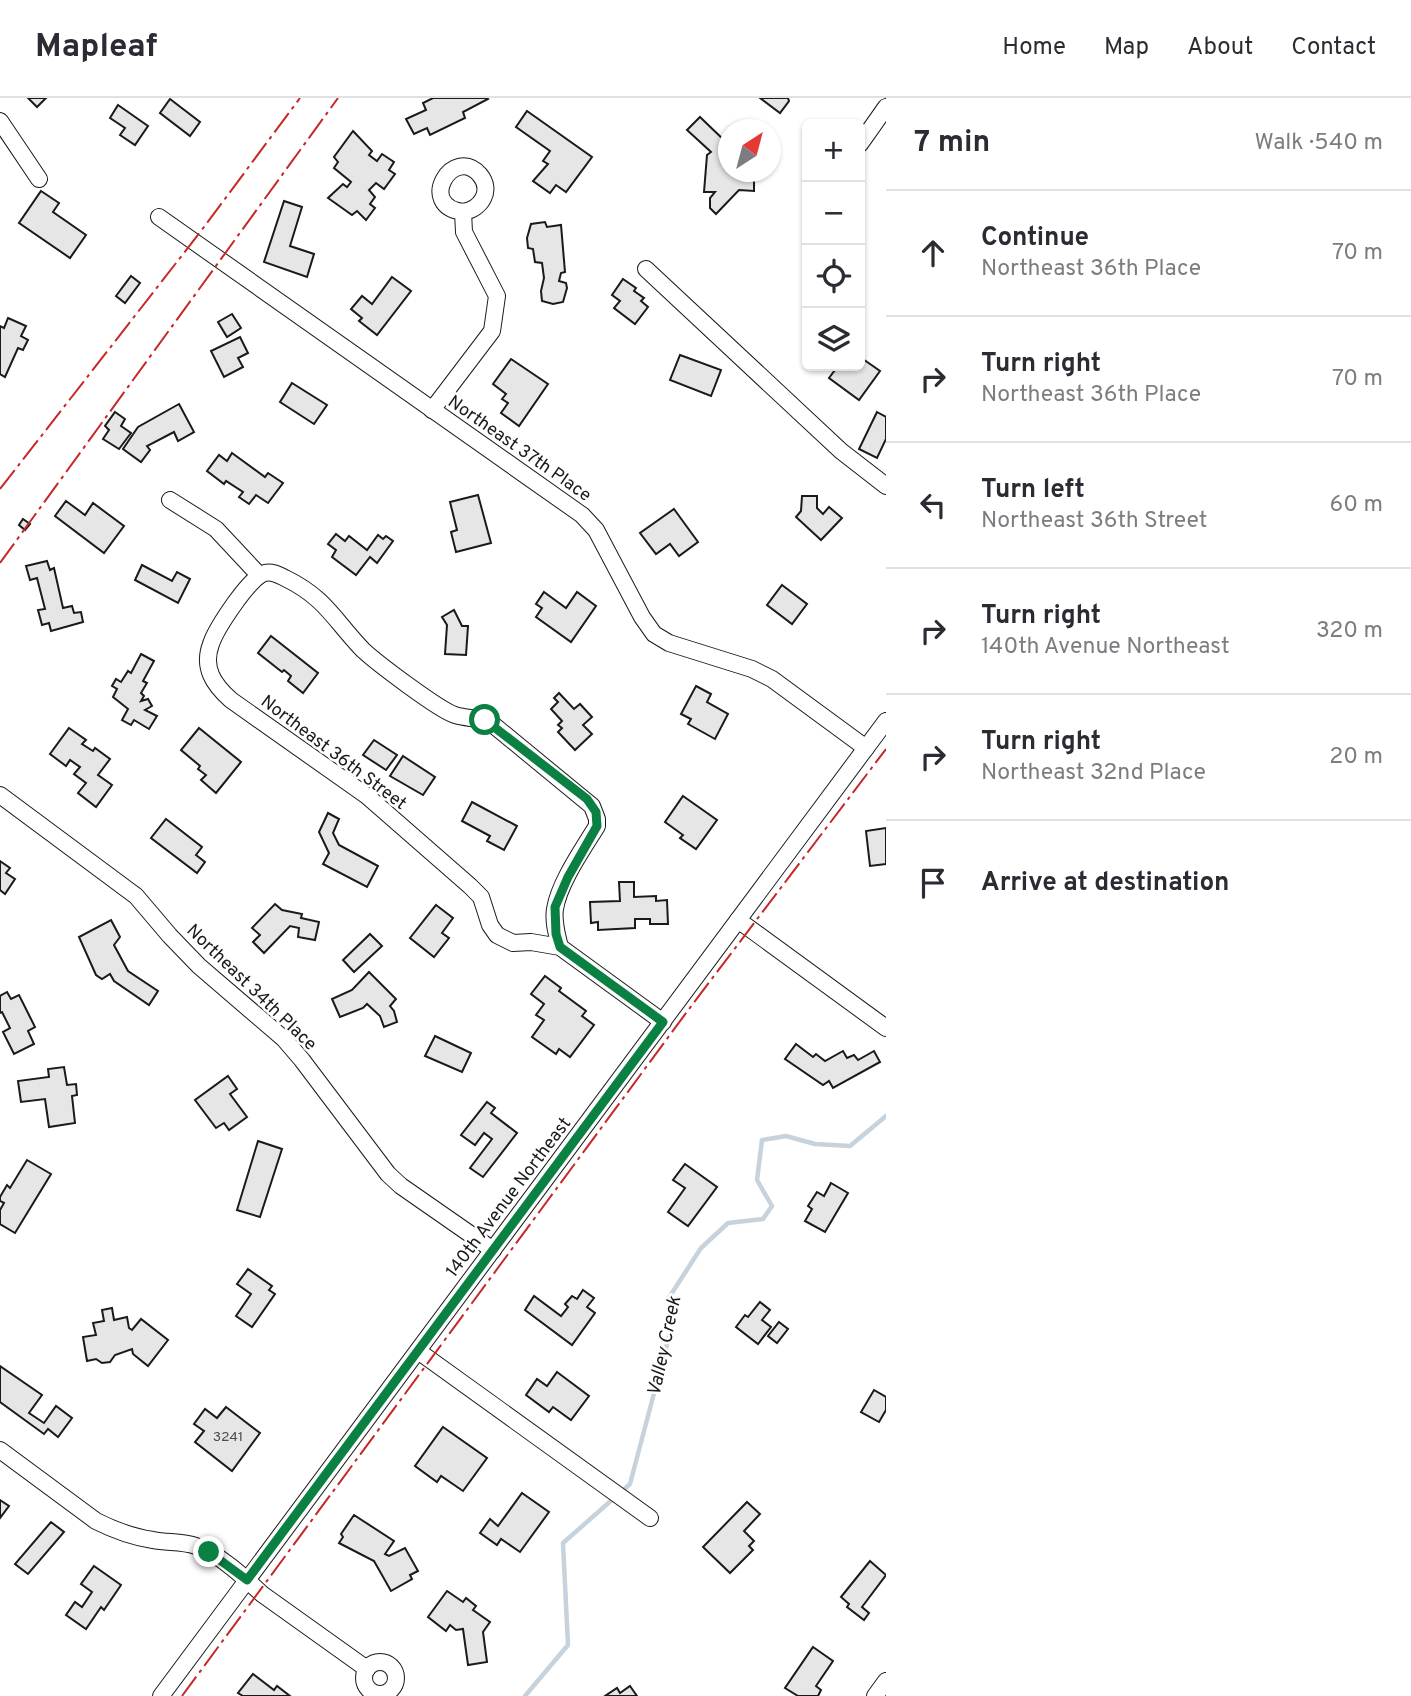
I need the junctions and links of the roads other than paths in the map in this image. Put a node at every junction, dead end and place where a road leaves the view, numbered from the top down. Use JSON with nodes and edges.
{"nodes":[{"id":1,"x":886,"y":107,"type":"edge"},
{"id":2,"x":0,"y":121,"type":"edge"},
{"id":3,"x":865,"y":137,"type":"edge"},
{"id":4,"x":39,"y":179,"type":"dead end"},
{"id":5,"x":463,"y":212,"type":"dead end"},
{"id":6,"x":159,"y":217,"type":"dead end"},
{"id":7,"x":646,"y":269,"type":"dead end"},
{"id":8,"x":432,"y":410,"type":"junction"},
{"id":9,"x":886,"y":486,"type":"edge"},
{"id":10,"x":170,"y":500,"type":"dead end"},
{"id":11,"x":262,"y":574,"type":"junction"},
{"id":12,"x":886,"y":721,"type":"edge"},
{"id":13,"x":875,"y":744,"type":"edge"},
{"id":14,"x":0,"y":795,"type":"edge"},
{"id":15,"x":738,"y":920,"type":"junction"},
{"id":16,"x":560,"y":947,"type":"junction"},
{"id":17,"x":663,"y":1022,"type":"junction"},
{"id":18,"x":886,"y":1028,"type":"edge"},
{"id":19,"x":493,"y":1250,"type":"junction"},
{"id":20,"x":418,"y":1351,"type":"junction"},
{"id":21,"x":0,"y":1450,"type":"edge"},
{"id":22,"x":650,"y":1518,"type":"dead end"},
{"id":23,"x":247,"y":1580,"type":"junction"},
{"id":24,"x":399,"y":1692,"type":"edge"},
{"id":25,"x":161,"y":1696,"type":"edge"}],
"edges":[{"from":1,"to":3,"type":"street"},
{"from":2,"to":4,"type":"street"},
{"from":5,"to":8,"type":"street","name":"Northeast 37th Place"},
{"from":6,"to":8,"type":"street","name":"Northeast 37th Place"},
{"from":7,"to":9,"type":"street"},
{"from":8,"to":13,"type":"street","name":"Northeast 37th Place"},
{"from":10,"to":11,"type":"street"},
{"from":11,"to":16,"type":"street"},
{"from":11,"to":16,"type":"street","name":"Northeast 36th Street"},
{"from":12,"to":13,"type":"street","name":"140th Avenue Northeast"},
{"from":13,"to":15,"type":"street","name":"140th Avenue Northeast"},
{"from":14,"to":19,"type":"street","name":"Northeast 34th Place"},
{"from":15,"to":17,"type":"street","name":"140th Avenue Northeast"},
{"from":15,"to":18,"type":"street"},
{"from":16,"to":17,"type":"street","name":"Northeast 36th Street"},
{"from":17,"to":19,"type":"street","name":"140th Avenue Northeast"},
{"from":19,"to":20,"type":"street","name":"140th Avenue Northeast"},
{"from":20,"to":22,"type":"street"},
{"from":20,"to":23,"type":"street","name":"140th Avenue Northeast"},
{"from":21,"to":23,"type":"street"},
{"from":23,"to":24,"type":"street"},
{"from":23,"to":25,"type":"street","name":"140th Avenue Northeast"}]}
